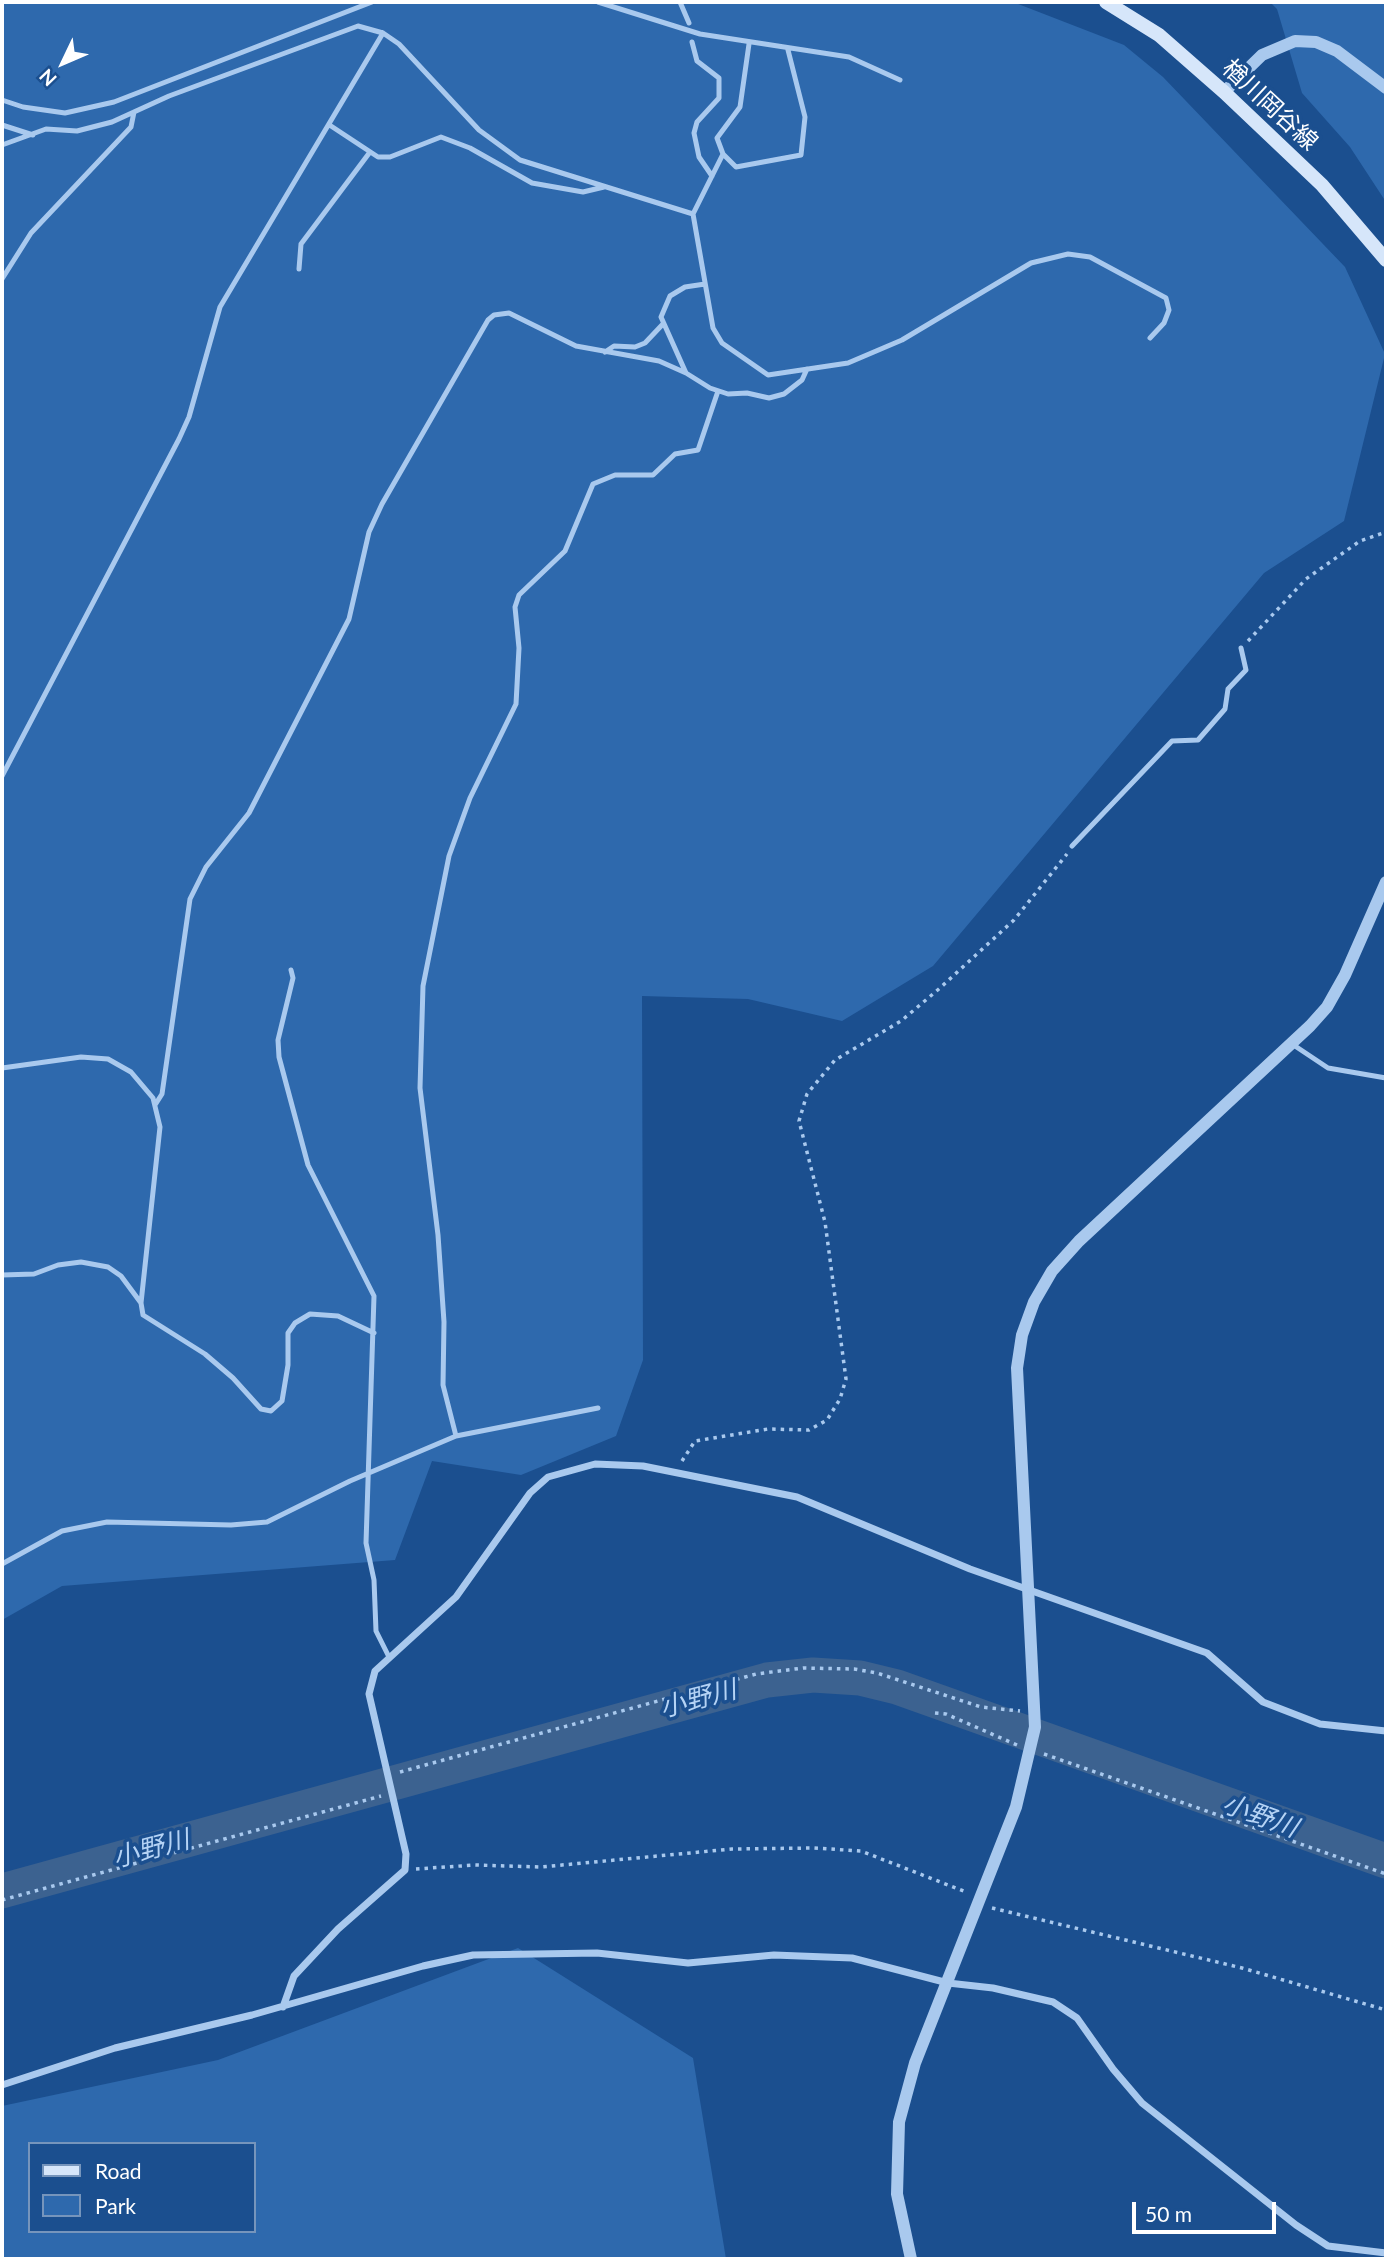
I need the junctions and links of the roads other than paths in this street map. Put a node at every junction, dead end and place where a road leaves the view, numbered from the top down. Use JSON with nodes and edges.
{"nodes":[{"id":1,"x":372,"y":2,"type":"edge"},
{"id":2,"x":598,"y":2,"type":"edge"},
{"id":3,"x":680,"y":2,"type":"edge"},
{"id":4,"x":1106,"y":2,"type":"edge"},
{"id":5,"x":688,"y":23,"type":"dead end"},
{"id":6,"x":383,"y":33,"type":"junction"},
{"id":7,"x":692,"y":42,"type":"dead end"},
{"id":8,"x":749,"y":44,"type":"junction"},
{"id":9,"x":788,"y":50,"type":"junction"},
{"id":10,"x":900,"y":80,"type":"dead end"},
{"id":11,"x":1386,"y":88,"type":"edge"},
{"id":12,"x":1224,"y":92,"type":"junction"},
{"id":13,"x":2,"y":100,"type":"edge"},
{"id":14,"x":134,"y":112,"type":"junction"},
{"id":15,"x":2,"y":125,"type":"edge"},
{"id":16,"x":331,"y":126,"type":"junction"},
{"id":17,"x":33,"y":135,"type":"junction"},
{"id":18,"x":2,"y":145,"type":"edge"},
{"id":19,"x":370,"y":152,"type":"junction"},
{"id":20,"x":723,"y":155,"type":"junction"},
{"id":21,"x":712,"y":176,"type":"junction"},
{"id":22,"x":604,"y":187,"type":"junction"},
{"id":23,"x":692,"y":214,"type":"junction"},
{"id":24,"x":1386,"y":260,"type":"edge"},
{"id":25,"x":299,"y":269,"type":"dead end"},
{"id":26,"x":2,"y":279,"type":"edge"},
{"id":27,"x":705,"y":284,"type":"junction"},
{"id":28,"x":662,"y":325,"type":"junction"},
{"id":29,"x":1150,"y":338,"type":"dead end"},
{"id":30,"x":605,"y":352,"type":"junction"},
{"id":31,"x":807,"y":369,"type":"junction"},
{"id":32,"x":686,"y":373,"type":"junction"},
{"id":33,"x":718,"y":391,"type":"junction"},
{"id":34,"x":1241,"y":648,"type":"road end"},
{"id":35,"x":2,"y":776,"type":"edge"},
{"id":36,"x":1072,"y":846,"type":"road end"},
{"id":37,"x":1386,"y":882,"type":"edge"},
{"id":38,"x":291,"y":970,"type":"dead end"},
{"id":39,"x":1292,"y":1044,"type":"junction"},
{"id":40,"x":2,"y":1068,"type":"edge"},
{"id":41,"x":1386,"y":1078,"type":"edge"},
{"id":42,"x":155,"y":1105,"type":"junction"},
{"id":43,"x":2,"y":1275,"type":"edge"},
{"id":44,"x":141,"y":1303,"type":"junction"},
{"id":45,"x":374,"y":1333,"type":"junction"},
{"id":46,"x":598,"y":1408,"type":"dead end"},
{"id":47,"x":456,"y":1436,"type":"junction"},
{"id":48,"x":369,"y":1473,"type":"junction"},
{"id":49,"x":2,"y":1564,"type":"edge"},
{"id":50,"x":1028,"y":1591,"type":"junction"},
{"id":51,"x":389,"y":1657,"type":"junction"},
{"id":52,"x":1386,"y":1731,"type":"edge"},
{"id":53,"x":948,"y":1983,"type":"junction"},
{"id":54,"x":283,"y":2007,"type":"junction"},
{"id":55,"x":2,"y":2085,"type":"edge"},
{"id":56,"x":1386,"y":2253,"type":"edge"},
{"id":57,"x":911,"y":2259,"type":"edge"}],
"edges":[{"from":1,"to":13,"type":"lane"},
{"from":2,"to":8,"type":"lane"},
{"from":3,"to":5,"type":"lane"},
{"from":4,"to":12,"type":"main road","name":"楢川岡谷線"},
{"from":6,"to":14,"type":"lane"},
{"from":6,"to":16,"type":"lane"},
{"from":6,"to":22,"type":"lane"},
{"from":7,"to":21,"type":"lane"},
{"from":8,"to":9,"type":"lane"},
{"from":8,"to":20,"type":"lane"},
{"from":9,"to":10,"type":"lane"},
{"from":9,"to":20,"type":"lane"},
{"from":11,"to":12,"type":"street"},
{"from":12,"to":24,"type":"main road","name":"楢川岡谷線"},
{"from":14,"to":17,"type":"lane"},
{"from":14,"to":26,"type":"lane"},
{"from":15,"to":17,"type":"lane"},
{"from":16,"to":19,"type":"lane"},
{"from":16,"to":35,"type":"lane"},
{"from":17,"to":18,"type":"lane"},
{"from":19,"to":22,"type":"lane"},
{"from":19,"to":25,"type":"lane"},
{"from":20,"to":21,"type":"lane"},
{"from":21,"to":23,"type":"lane"},
{"from":22,"to":23,"type":"lane"},
{"from":23,"to":27,"type":"lane"},
{"from":27,"to":28,"type":"lane"},
{"from":27,"to":31,"type":"lane"},
{"from":28,"to":30,"type":"lane"},
{"from":28,"to":32,"type":"lane"},
{"from":29,"to":31,"type":"lane"},
{"from":30,"to":32,"type":"lane"},
{"from":30,"to":42,"type":"lane"},
{"from":31,"to":33,"type":"lane"},
{"from":32,"to":33,"type":"lane"},
{"from":33,"to":47,"type":"lane"},
{"from":34,"to":36,"type":"lane"},
{"from":37,"to":39,"type":"street"},
{"from":38,"to":45,"type":"lane"},
{"from":39,"to":41,"type":"lane"},
{"from":39,"to":50,"type":"street"},
{"from":40,"to":42,"type":"lane"},
{"from":42,"to":44,"type":"lane"},
{"from":43,"to":44,"type":"lane"},
{"from":44,"to":45,"type":"lane"},
{"from":45,"to":48,"type":"lane"},
{"from":46,"to":47,"type":"lane"},
{"from":47,"to":48,"type":"lane"},
{"from":48,"to":49,"type":"lane"},
{"from":48,"to":51,"type":"lane"},
{"from":50,"to":51,"type":"street"},
{"from":50,"to":52,"type":"street"},
{"from":50,"to":53,"type":"street"},
{"from":51,"to":54,"type":"street"},
{"from":53,"to":54,"type":"street"},
{"from":53,"to":56,"type":"street"},
{"from":53,"to":57,"type":"street"},
{"from":54,"to":55,"type":"street"}]}
